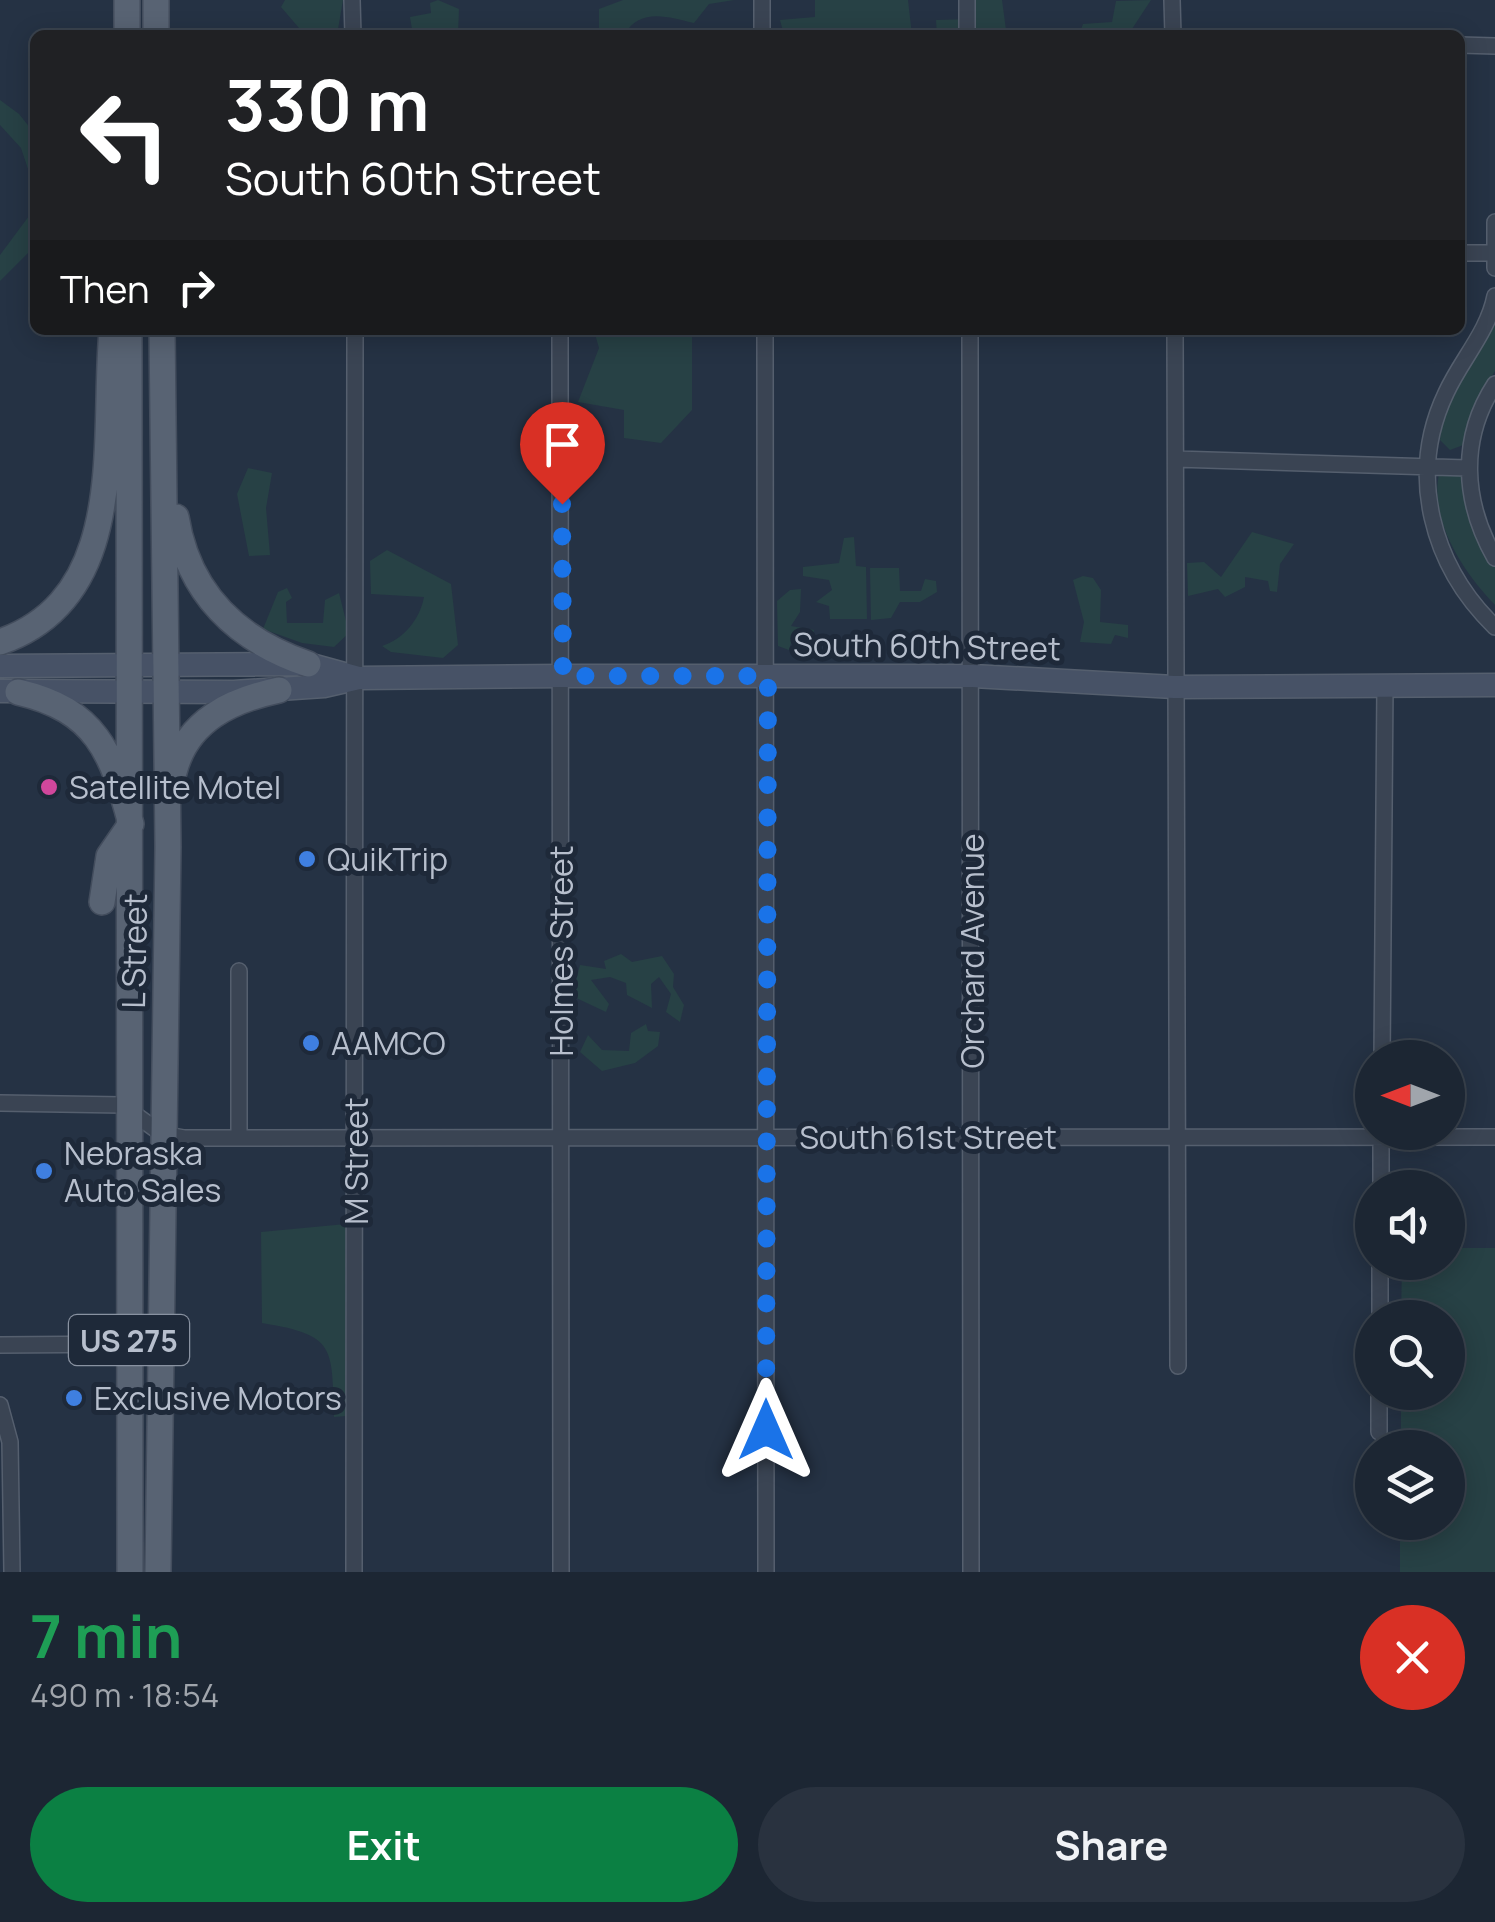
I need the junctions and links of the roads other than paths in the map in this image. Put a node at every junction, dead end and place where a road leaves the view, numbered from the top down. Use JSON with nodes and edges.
{"nodes":[{"id":1,"x":127,"y":0,"type":"edge"},
{"id":2,"x":156,"y":0,"type":"edge"},
{"id":3,"x":352,"y":0,"type":"edge"},
{"id":4,"x":762,"y":0,"type":"edge"},
{"id":5,"x":967,"y":0,"type":"edge"},
{"id":6,"x":1172,"y":0,"type":"edge"},
{"id":7,"x":127,"y":30,"type":"edge"},
{"id":8,"x":156,"y":30,"type":"edge"},
{"id":9,"x":353,"y":30,"type":"edge"},
{"id":10,"x":762,"y":30,"type":"edge"},
{"id":11,"x":968,"y":30,"type":"edge"},
{"id":12,"x":1172,"y":30,"type":"edge"},
{"id":13,"x":1465,"y":45,"type":"edge"},
{"id":14,"x":1495,"y":46,"type":"edge"},
{"id":15,"x":1495,"y":222,"type":"edge"},
{"id":16,"x":1465,"y":253,"type":"edge"},
{"id":17,"x":1494,"y":258,"type":"edge"},
{"id":18,"x":1495,"y":296,"type":"edge"},
{"id":19,"x":112,"y":335,"type":"edge"},
{"id":20,"x":129,"y":335,"type":"edge"},
{"id":21,"x":162,"y":335,"type":"edge"},
{"id":22,"x":355,"y":335,"type":"edge"},
{"id":23,"x":560,"y":335,"type":"edge"},
{"id":24,"x":765,"y":335,"type":"edge"},
{"id":25,"x":970,"y":335,"type":"edge"},
{"id":26,"x":1175,"y":335,"type":"edge"},
{"id":27,"x":1495,"y":384,"type":"edge"},
{"id":28,"x":164,"y":426,"type":"junction"},
{"id":29,"x":1176,"y":459,"type":"junction"},
{"id":30,"x":1428,"y":467,"type":"junction"},
{"id":31,"x":1468,"y":468,"type":"junction"},
{"id":32,"x":1495,"y":558,"type":"edge"},
{"id":33,"x":1495,"y":627,"type":"edge"},
{"id":34,"x":0,"y":642,"type":"edge"},
{"id":35,"x":130,"y":664,"type":"junction"},
{"id":36,"x":168,"y":664,"type":"junction"},
{"id":37,"x":308,"y":664,"type":"junction"},
{"id":38,"x":0,"y":666,"type":"edge"},
{"id":39,"x":563,"y":676,"type":"junction"},
{"id":40,"x":768,"y":676,"type":"junction"},
{"id":41,"x":973,"y":676,"type":"junction"},
{"id":42,"x":358,"y":678,"type":"junction"},
{"id":43,"x":1385,"y":685,"type":"junction"},
{"id":44,"x":1495,"y":685,"type":"edge"},
{"id":45,"x":1174,"y":688,"type":"junction"},
{"id":46,"x":280,"y":690,"type":"junction"},
{"id":47,"x":9,"y":692,"type":"edge"},
{"id":48,"x":131,"y":692,"type":"junction"},
{"id":49,"x":168,"y":692,"type":"junction"},
{"id":50,"x":168,"y":801,"type":"junction"},
{"id":51,"x":131,"y":824,"type":"junction"},
{"id":52,"x":102,"y":902,"type":"dead end"},
{"id":53,"x":239,"y":971,"type":"dead end"},
{"id":54,"x":1382,"y":1040,"type":"edge"},
{"id":55,"x":0,"y":1103,"type":"edge"},
{"id":56,"x":131,"y":1108,"type":"junction"},
{"id":57,"x":162,"y":1134,"type":"junction"},
{"id":58,"x":1355,"y":1135,"type":"edge"},
{"id":59,"x":1465,"y":1136,"type":"edge"},
{"id":60,"x":562,"y":1137,"type":"junction"},
{"id":61,"x":766,"y":1137,"type":"junction"},
{"id":62,"x":972,"y":1137,"type":"junction"},
{"id":63,"x":1177,"y":1137,"type":"junction"},
{"id":64,"x":1495,"y":1137,"type":"edge"},
{"id":65,"x":239,"y":1138,"type":"junction"},
{"id":66,"x":356,"y":1138,"type":"junction"},
{"id":67,"x":129,"y":1344,"type":"junction"},
{"id":68,"x":0,"y":1345,"type":"edge"},
{"id":69,"x":1178,"y":1366,"type":"dead end"},
{"id":70,"x":0,"y":1405,"type":"edge"},
{"id":71,"x":12,"y":1572,"type":"edge"},
{"id":72,"x":130,"y":1572,"type":"edge"},
{"id":73,"x":158,"y":1572,"type":"edge"},
{"id":74,"x":354,"y":1572,"type":"edge"},
{"id":75,"x":561,"y":1572,"type":"edge"},
{"id":76,"x":766,"y":1572,"type":"edge"},
{"id":77,"x":971,"y":1572,"type":"edge"}],
"edges":[{"from":1,"to":7,"type":"main road"},
{"from":2,"to":8,"type":"main road"},
{"from":3,"to":9,"type":"street"},
{"from":4,"to":10,"type":"street"},
{"from":5,"to":11,"type":"street"},
{"from":6,"to":12,"type":"street"},
{"from":13,"to":14,"type":"street"},
{"from":15,"to":17,"type":"street"},
{"from":16,"to":17,"type":"street"},
{"from":18,"to":30,"type":"street"},
{"from":19,"to":34,"type":"main road"},
{"from":20,"to":35,"type":"main road","name":"L Street","number":"US 275"},
{"from":21,"to":28,"type":"main road","name":"L Street","number":"US 275"},
{"from":22,"to":42,"type":"street","name":"M Street"},
{"from":23,"to":39,"type":"street","name":"Holmes Street"},
{"from":24,"to":40,"type":"street"},
{"from":25,"to":41,"type":"street","name":"Orchard Avenue"},
{"from":26,"to":29,"type":"street"},
{"from":27,"to":31,"type":"street"},
{"from":28,"to":36,"type":"main road","name":"L Street","number":"US 275"},
{"from":28,"to":37,"type":"main road"},
{"from":29,"to":30,"type":"street"},
{"from":29,"to":45,"type":"street"},
{"from":30,"to":31,"type":"street"},
{"from":30,"to":33,"type":"street"},
{"from":31,"to":32,"type":"street"},
{"from":35,"to":36,"type":"main road","name":"South 60th Street"},
{"from":35,"to":38,"type":"main road","name":"South 60th Street"},
{"from":35,"to":48,"type":"main road","name":"L Street","number":"US 275"},
{"from":36,"to":37,"type":"main road","name":"South 60th Street"},
{"from":36,"to":49,"type":"main road","name":"L Street","number":"US 275"},
{"from":37,"to":42,"type":"main road","name":"South 60th Street"},
{"from":39,"to":40,"type":"main road","name":"South 60th Street"},
{"from":39,"to":42,"type":"main road","name":"South 60th Street"},
{"from":39,"to":60,"type":"street","name":"Holmes Street"},
{"from":40,"to":41,"type":"main road","name":"South 60th Street"},
{"from":40,"to":61,"type":"street"},
{"from":41,"to":45,"type":"main road","name":"South 60th Street"},
{"from":41,"to":62,"type":"street","name":"Orchard Avenue"},
{"from":42,"to":46,"type":"main road","name":"South 60th Street"},
{"from":42,"to":66,"type":"street","name":"M Street"},
{"from":43,"to":44,"type":"main road","name":"South 60th Street"},
{"from":43,"to":45,"type":"main road","name":"South 60th Street"},
{"from":43,"to":54,"type":"street"},
{"from":45,"to":63,"type":"street"},
{"from":46,"to":49,"type":"main road","name":"South 60th Street"},
{"from":46,"to":50,"type":"main road"},
{"from":47,"to":48,"type":"main road","name":"South 60th Street"},
{"from":47,"to":51,"type":"main road"},
{"from":48,"to":49,"type":"main road","name":"South 60th Street"},
{"from":48,"to":51,"type":"main road","name":"L Street","number":"US 275"},
{"from":49,"to":50,"type":"main road","name":"L Street","number":"US 275"},
{"from":50,"to":57,"type":"main road","name":"L Street","number":"US 275"},
{"from":51,"to":52,"type":"main road"},
{"from":51,"to":56,"type":"main road","name":"L Street","number":"US 275"},
{"from":53,"to":65,"type":"street"},
{"from":55,"to":56,"type":"street"},
{"from":56,"to":57,"type":"street"},
{"from":56,"to":67,"type":"main road","name":"L Street","number":"US 275"},
{"from":57,"to":65,"type":"street","name":"South 61st Street"},
{"from":57,"to":73,"type":"main road","name":"L Street","number":"US 275"},
{"from":58,"to":63,"type":"street","name":"South 61st Street"},
{"from":59,"to":64,"type":"street","name":"South 61st Street"},
{"from":60,"to":61,"type":"street","name":"South 61st Street"},
{"from":60,"to":66,"type":"street","name":"South 61st Street"},
{"from":60,"to":75,"type":"street","name":"Holmes Street"},
{"from":61,"to":62,"type":"street","name":"South 61st Street"},
{"from":61,"to":76,"type":"street"},
{"from":62,"to":63,"type":"street","name":"South 61st Street"},
{"from":62,"to":77,"type":"street","name":"Orchard Avenue"},
{"from":63,"to":69,"type":"street"},
{"from":65,"to":66,"type":"street","name":"South 61st Street"},
{"from":66,"to":74,"type":"street","name":"M Street"},
{"from":67,"to":68,"type":"street"},
{"from":67,"to":72,"type":"main road","name":"L Street","number":"US 275"},
{"from":70,"to":71,"type":"street"}]}
